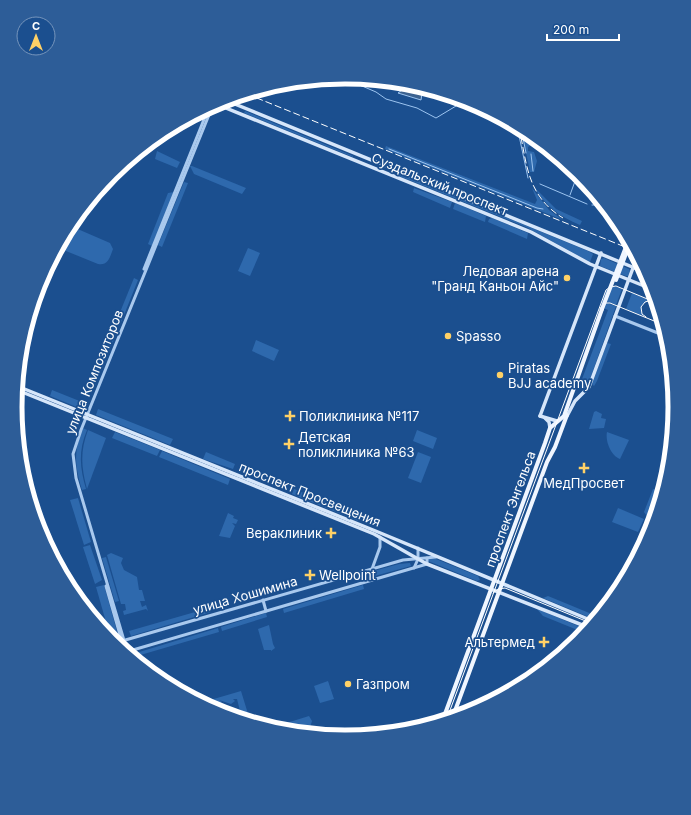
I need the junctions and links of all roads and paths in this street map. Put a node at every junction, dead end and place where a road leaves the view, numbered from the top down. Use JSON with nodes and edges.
{"nodes":[{"id":1,"x":235,"y":104,"type":"edge"},
{"id":2,"x":225,"y":108,"type":"edge"},
{"id":3,"x":209,"y":114,"type":"edge"},
{"id":4,"x":206,"y":115,"type":"edge"},
{"id":5,"x":626,"y":247,"type":"edge"},
{"id":6,"x":628,"y":249,"type":"edge"},
{"id":7,"x":601,"y":253,"type":"junction"},
{"id":8,"x":596,"y":267,"type":"junction"},
{"id":9,"x":633,"y":268,"type":"junction"},
{"id":10,"x":638,"y":270,"type":"edge"},
{"id":11,"x":629,"y":280,"type":"junction"},
{"id":12,"x":645,"y":286,"type":"edge"},
{"id":13,"x":604,"y":310,"type":"junction"},
{"id":14,"x":615,"y":316,"type":"junction"},
{"id":15,"x":661,"y":334,"type":"edge"},
{"id":16,"x":579,"y":381,"type":"junction"},
{"id":17,"x":590,"y":384,"type":"junction"},
{"id":18,"x":23,"y":389,"type":"edge"},
{"id":19,"x":23,"y":392,"type":"edge"},
{"id":20,"x":86,"y":416,"type":"junction"},
{"id":21,"x":540,"y":416,"type":"junction"},
{"id":22,"x":567,"y":416,"type":"junction"},
{"id":23,"x":557,"y":421,"type":"junction"},
{"id":24,"x":550,"y":428,"type":"junction"},
{"id":25,"x":380,"y":537,"type":"junction"},
{"id":26,"x":418,"y":548,"type":"junction"},
{"id":27,"x":403,"y":551,"type":"junction"},
{"id":28,"x":438,"y":556,"type":"junction"},
{"id":29,"x":427,"y":558,"type":"junction"},
{"id":30,"x":418,"y":559,"type":"junction"},
{"id":31,"x":403,"y":560,"type":"junction"},
{"id":32,"x":427,"y":564,"type":"junction"},
{"id":33,"x":414,"y":568,"type":"junction"},
{"id":34,"x":372,"y":569,"type":"junction"},
{"id":35,"x":494,"y":580,"type":"junction"},
{"id":36,"x":502,"y":583,"type":"junction"},
{"id":37,"x":490,"y":590,"type":"junction"},
{"id":38,"x":499,"y":592,"type":"junction"},
{"id":39,"x":263,"y":600,"type":"junction"},
{"id":40,"x":266,"y":611,"type":"junction"},
{"id":41,"x":590,"y":620,"type":"edge"},
{"id":42,"x":584,"y":626,"type":"edge"},
{"id":43,"x":123,"y":641,"type":"joint"},
{"id":44,"x":131,"y":650,"type":"edge"},
{"id":45,"x":455,"y":712,"type":"edge"},
{"id":46,"x":444,"y":715,"type":"edge"}],
"edges":[{"from":1,"to":7,"type":"main road","name":"Суздальский проспект"},
{"from":2,"to":8,"type":"main road","name":"Суздальский проспект"},
{"from":3,"to":20,"type":"street","name":"улица Композиторов"},
{"from":4,"to":20,"type":"street","name":"улица Композиторов"},
{"from":5,"to":13,"type":"main road","bridge":true},
{"from":6,"to":13,"type":"main road","bridge":true},
{"from":7,"to":8,"type":"main road"},
{"from":7,"to":9,"type":"main road","name":"Суздальский проспект"},
{"from":8,"to":11,"type":"main road","name":"Суздальский проспект"},
{"from":8,"to":21,"type":"main road"},
{"from":9,"to":10,"type":"main road","name":"Суздальский проспект"},
{"from":9,"to":11,"type":"main road","name":"проспект Энгельса"},
{"from":11,"to":12,"type":"main road","name":"Суздальский проспект"},
{"from":11,"to":14,"type":"main road","name":"проспект Энгельса"},
{"from":13,"to":16,"type":"main road","name":"проспект Энгельса"},
{"from":13,"to":23,"type":"main road","name":"проспект Энгельса"},
{"from":14,"to":15,"type":"street"},
{"from":14,"to":17,"type":"main road","name":"проспект Энгельса"},
{"from":16,"to":17,"type":"main road"},
{"from":16,"to":22,"type":"main road","name":"проспект Энгельса"},
{"from":17,"to":22,"type":"main road","name":"проспект Энгельса"},
{"from":18,"to":20,"type":"main road","name":"проспект Просвещения"},
{"from":19,"to":20,"type":"main road","name":"проспект Просвещения"},
{"from":20,"to":25,"type":"main road","name":"проспект Просвещения"},
{"from":20,"to":26,"type":"main road","name":"проспект Просвещения"},
{"from":20,"to":43,"type":"street","name":"улица Композиторов"},
{"from":21,"to":23,"type":"main road"},
{"from":21,"to":24,"type":"main road"},
{"from":22,"to":36,"type":"main road","name":"проспект Энгельса"},
{"from":23,"to":24,"type":"main road","name":"проспект Энгельса"},
{"from":24,"to":35,"type":"main road","name":"проспект Энгельса"},
{"from":25,"to":27,"type":"main road","name":"проспект Просвещения"},
{"from":25,"to":34,"type":"street"},
{"from":26,"to":28,"type":"main road","name":"проспект Просвещения"},
{"from":26,"to":30,"type":"street"},
{"from":27,"to":30,"type":"main road","name":"проспект Просвещения"},
{"from":27,"to":31,"type":"street"},
{"from":28,"to":29,"type":"street","name":"улица Хошимина"},
{"from":28,"to":35,"type":"main road","name":"проспект Просвещения"},
{"from":29,"to":30,"type":"street","name":"улица Хошимина"},
{"from":29,"to":32,"type":"street"},
{"from":30,"to":31,"type":"street","name":"улица Хошимина"},
{"from":30,"to":32,"type":"main road","name":"проспект Просвещения"},
{"from":30,"to":33,"type":"street"},
{"from":31,"to":34,"type":"street","name":"улица Хошимина"},
{"from":32,"to":33,"type":"street","name":"улица Хошимина"},
{"from":32,"to":37,"type":"main road","name":"проспект Просвещения"},
{"from":33,"to":40,"type":"street","name":"улица Хошимина"},
{"from":34,"to":39,"type":"street","name":"улица Хошимина"},
{"from":35,"to":36,"type":"main road","name":"проспект Просвещения"},
{"from":35,"to":37,"type":"main road","name":"проспект Энгельса"},
{"from":36,"to":38,"type":"main road","name":"проспект Энгельса"},
{"from":36,"to":41,"type":"main road","name":"проспект Просвещения"},
{"from":37,"to":38,"type":"main road","name":"проспект Просвещения"},
{"from":37,"to":46,"type":"main road","name":"проспект Энгельса"},
{"from":38,"to":42,"type":"main road","name":"проспект Просвещения"},
{"from":38,"to":45,"type":"main road","name":"проспект Энгельса"},
{"from":39,"to":40,"type":"street"},
{"from":39,"to":43,"type":"street","name":"улица Хошимина"},
{"from":40,"to":44,"type":"street","name":"улица Хошимина"}]}
